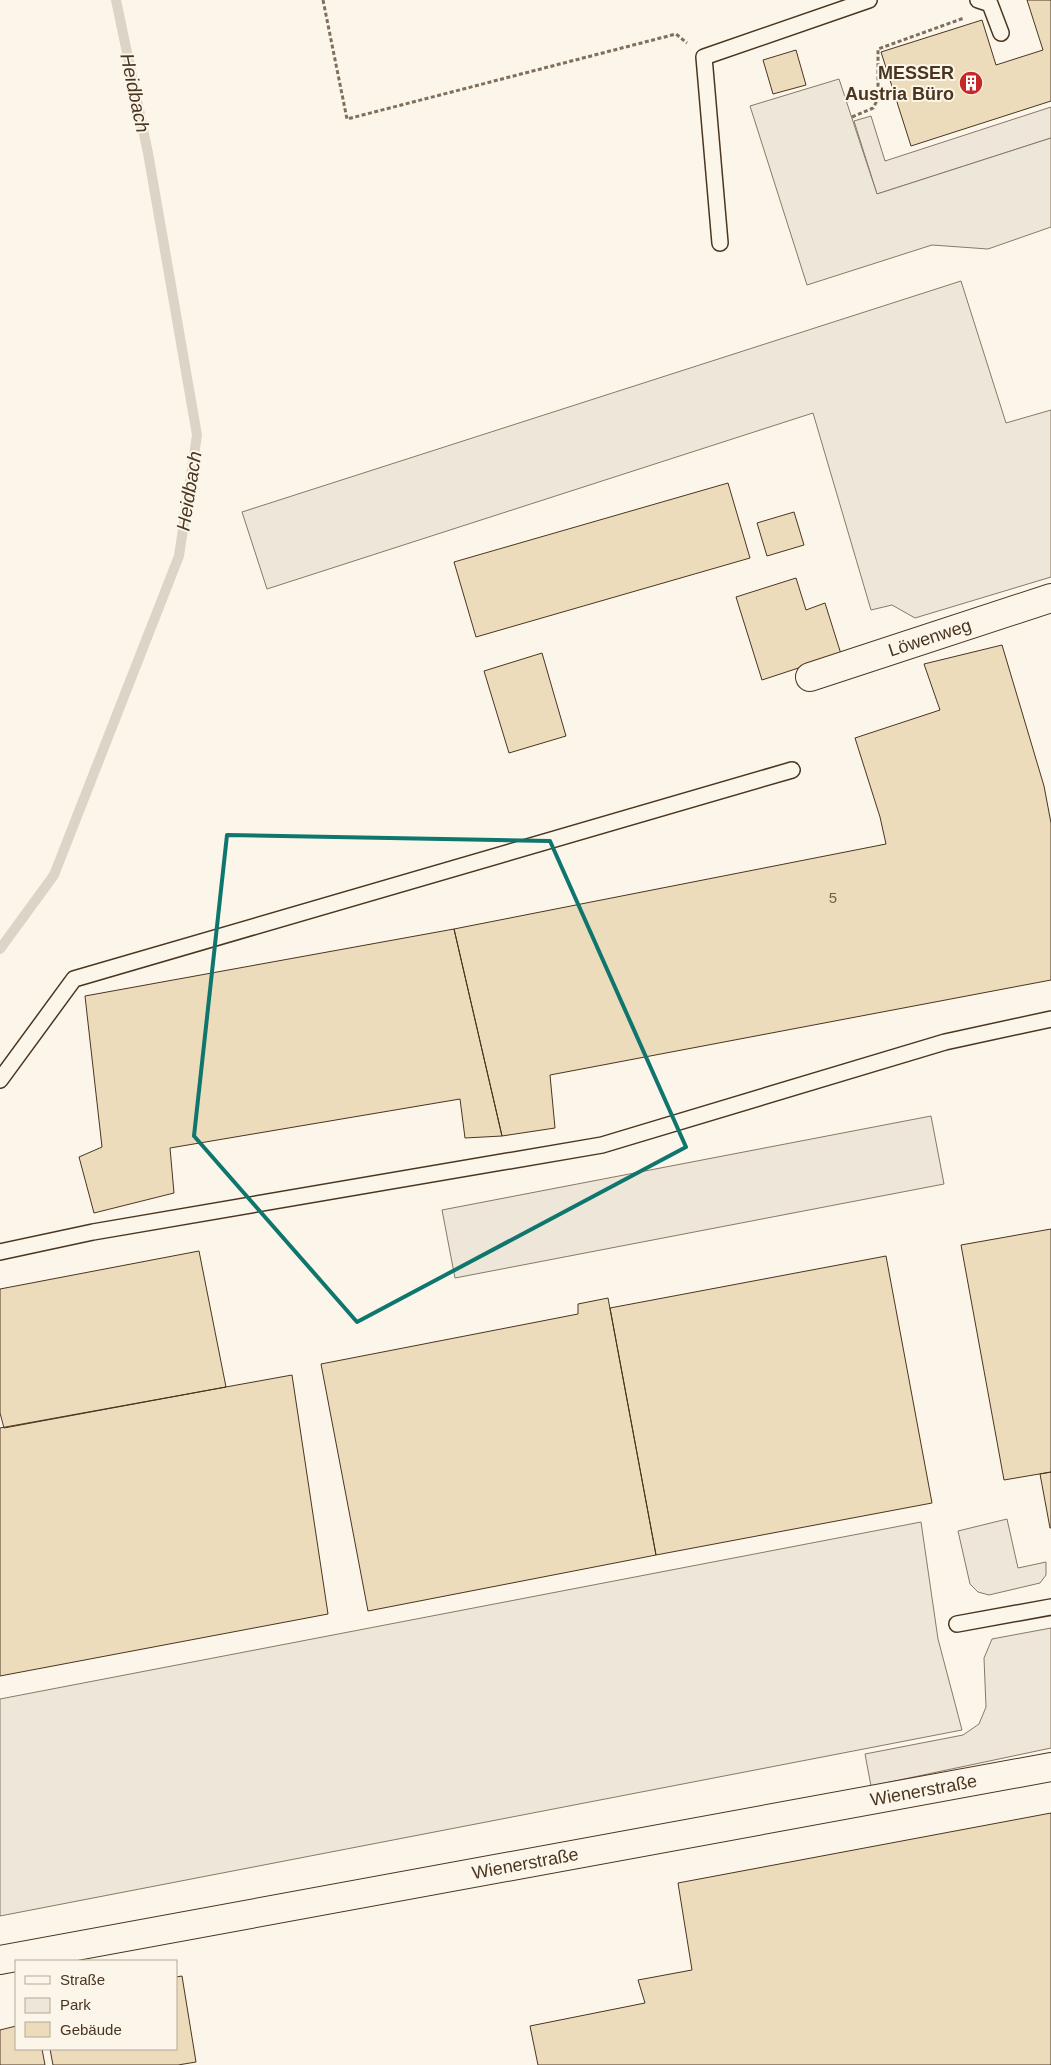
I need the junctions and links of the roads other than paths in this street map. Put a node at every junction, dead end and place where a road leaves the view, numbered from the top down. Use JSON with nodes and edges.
{"nodes":[{"id":1,"x":869,"y":0,"type":"edge"},
{"id":2,"x":978,"y":0,"type":"edge"},
{"id":3,"x":1001,"y":33,"type":"dead end"},
{"id":4,"x":720,"y":243,"type":"dead end"},
{"id":5,"x":1051,"y":598,"type":"edge"},
{"id":6,"x":810,"y":677,"type":"dead end"},
{"id":7,"x":792,"y":770,"type":"dead end"},
{"id":8,"x":1051,"y":1019,"type":"edge"},
{"id":9,"x":0,"y":1080,"type":"edge"},
{"id":10,"x":0,"y":1252,"type":"edge"},
{"id":11,"x":1051,"y":1607,"type":"edge"},
{"id":12,"x":957,"y":1624,"type":"dead end"},
{"id":13,"x":1051,"y":1767,"type":"edge"},
{"id":14,"x":0,"y":1960,"type":"edge"}],
"edges":[{"from":1,"to":4,"type":"lane"},
{"from":2,"to":3,"type":"lane"},
{"from":5,"to":6,"type":"street","name":"Löwenweg"},
{"from":7,"to":9,"type":"lane"},
{"from":8,"to":10,"type":"lane"},
{"from":11,"to":12,"type":"lane"},
{"from":13,"to":14,"type":"street","name":"Wienerstraße"}]}
